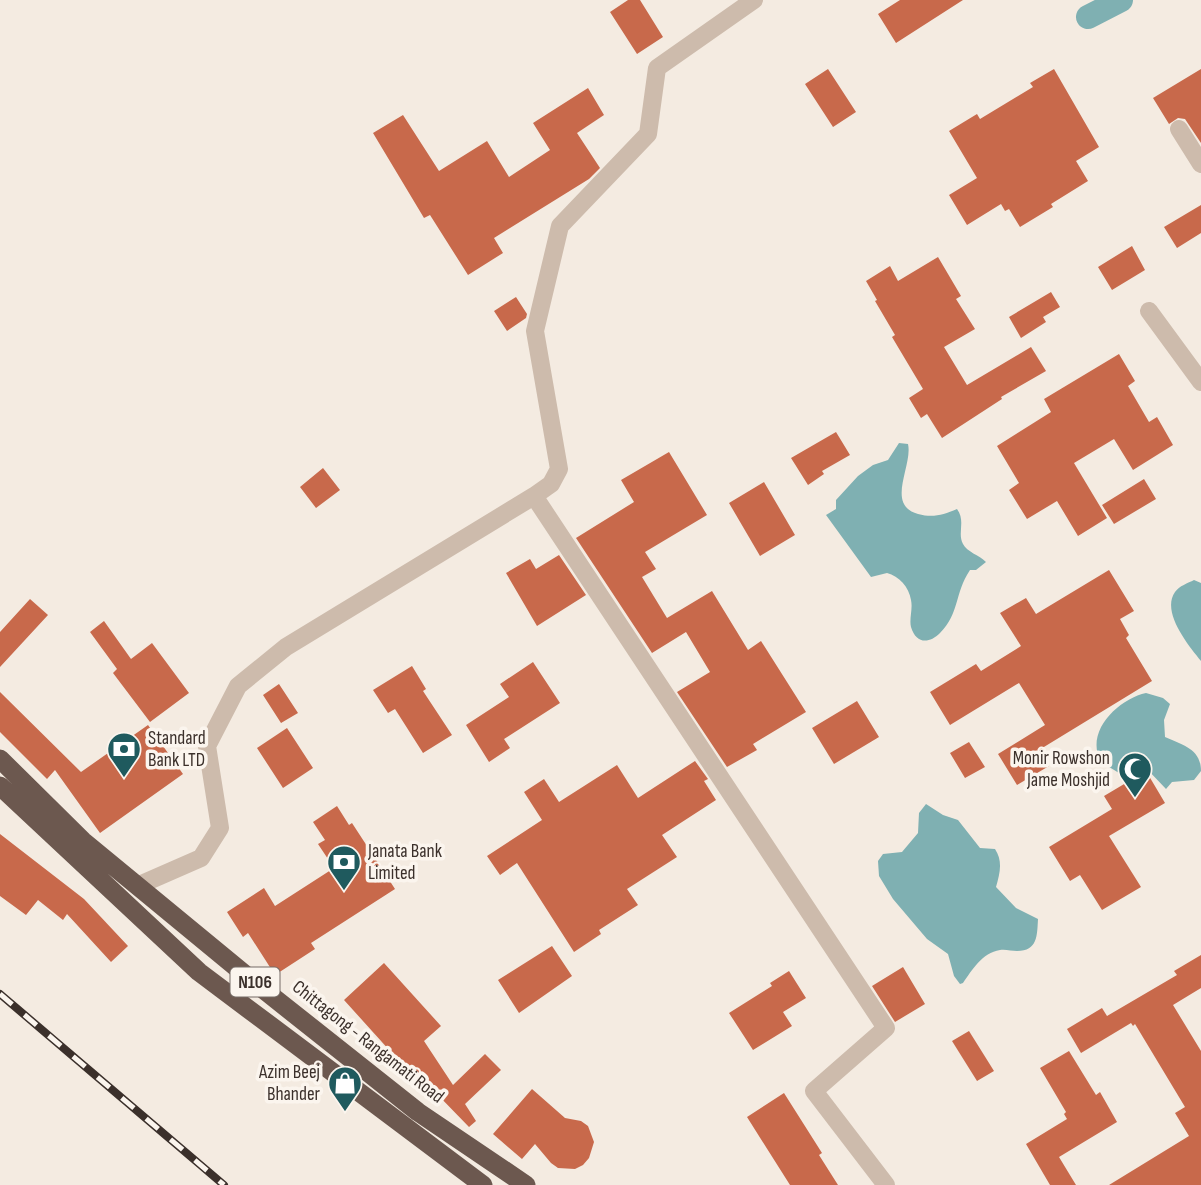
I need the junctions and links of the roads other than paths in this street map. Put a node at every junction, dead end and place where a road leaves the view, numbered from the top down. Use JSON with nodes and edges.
{"nodes":[{"id":1,"x":754,"y":0,"type":"edge"},
{"id":2,"x":1179,"y":129,"type":"dead end"},
{"id":3,"x":1201,"y":164,"type":"edge"},
{"id":4,"x":1149,"y":311,"type":"dead end"},
{"id":5,"x":1201,"y":382,"type":"edge"},
{"id":6,"x":534,"y":496,"type":"junction"},
{"id":7,"x":0,"y":759,"type":"edge"},
{"id":8,"x":0,"y":786,"type":"edge"},
{"id":9,"x":137,"y":886,"type":"junction"},
{"id":10,"x":483,"y":1185,"type":"edge"},
{"id":11,"x":526,"y":1185,"type":"edge"},
{"id":12,"x":886,"y":1185,"type":"edge"}],
"edges":[{"from":1,"to":6,"type":"street"},
{"from":2,"to":3,"type":"street"},
{"from":4,"to":5,"type":"street"},
{"from":6,"to":9,"type":"street"},
{"from":6,"to":12,"type":"street"},
{"from":7,"to":9,"type":"highway","name":"Chittagong - Rangamati Road","number":"N106"},
{"from":8,"to":10,"type":"highway","number":"N106"},
{"from":9,"to":11,"type":"highway","name":"Chittagong - Rangamati Road","number":"N106"}]}
